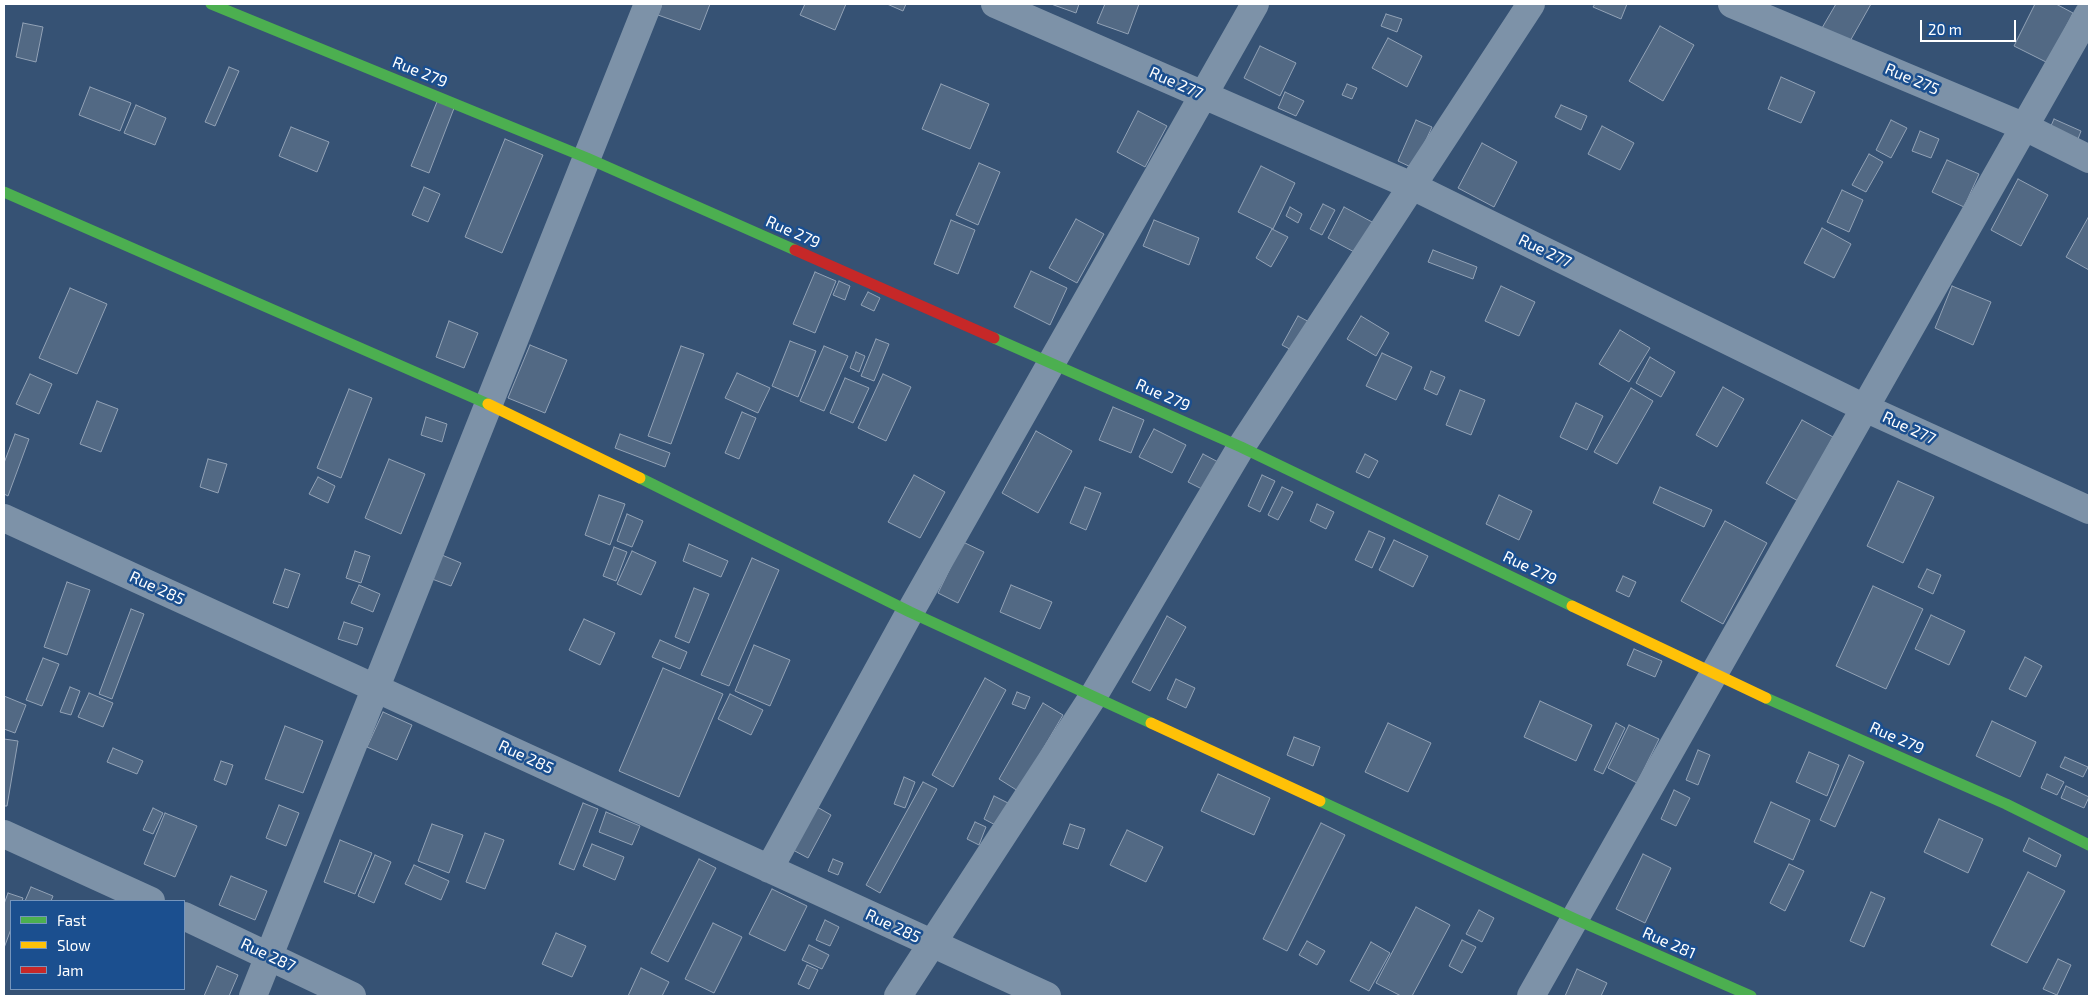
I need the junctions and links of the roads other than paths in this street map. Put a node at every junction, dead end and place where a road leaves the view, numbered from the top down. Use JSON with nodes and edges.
{"nodes":[{"id":1,"x":211,"y":4,"type":"edge"},
{"id":2,"x":648,"y":4,"type":"edge"},
{"id":3,"x":995,"y":4,"type":"edge"},
{"id":4,"x":1255,"y":4,"type":"edge"},
{"id":5,"x":1530,"y":4,"type":"edge"},
{"id":6,"x":1732,"y":4,"type":"edge"},
{"id":7,"x":2089,"y":13,"type":"edge"},
{"id":8,"x":1203,"y":95,"type":"junction"},
{"id":9,"x":2025,"y":127,"type":"junction"},
{"id":10,"x":587,"y":158,"type":"junction"},
{"id":11,"x":2089,"y":159,"type":"edge"},
{"id":12,"x":1412,"y":186,"type":"junction"},
{"id":13,"x":4,"y":192,"type":"edge"},
{"id":14,"x":1051,"y":364,"type":"junction"},
{"id":15,"x":489,"y":404,"type":"junction"},
{"id":16,"x":1865,"y":408,"type":"junction"},
{"id":17,"x":1241,"y":447,"type":"junction"},
{"id":18,"x":2089,"y":510,"type":"edge"},
{"id":19,"x":4,"y":518,"type":"edge"},
{"id":20,"x":910,"y":612,"type":"junction"},
{"id":21,"x":1714,"y":675,"type":"junction"},
{"id":22,"x":375,"y":688,"type":"junction"},
{"id":23,"x":1094,"y":695,"type":"junction"},
{"id":24,"x":4,"y":834,"type":"edge"},
{"id":25,"x":2089,"y":845,"type":"edge"},
{"id":26,"x":769,"y":869,"type":"junction"},
{"id":27,"x":149,"y":900,"type":"edge"},
{"id":28,"x":185,"y":916,"type":"edge"},
{"id":29,"x":1575,"y":919,"type":"junction"},
{"id":30,"x":931,"y":944,"type":"junction"},
{"id":31,"x":269,"y":955,"type":"junction"},
{"id":32,"x":253,"y":996,"type":"edge"},
{"id":33,"x":352,"y":996,"type":"edge"},
{"id":34,"x":898,"y":996,"type":"edge"},
{"id":35,"x":1047,"y":996,"type":"edge"},
{"id":36,"x":1532,"y":996,"type":"edge"},
{"id":37,"x":1750,"y":996,"type":"edge"}],
"edges":[{"from":1,"to":10,"type":"street","name":"Rue 279"},
{"from":2,"to":10,"type":"street"},
{"from":3,"to":8,"type":"street","name":"Rue 277"},
{"from":4,"to":8,"type":"street"},
{"from":5,"to":12,"type":"street"},
{"from":6,"to":9,"type":"street","name":"Rue 275"},
{"from":7,"to":9,"type":"street"},
{"from":8,"to":12,"type":"street","name":"Rue 277"},
{"from":8,"to":14,"type":"street"},
{"from":9,"to":11,"type":"street","name":"Rue 275"},
{"from":9,"to":16,"type":"street"},
{"from":10,"to":14,"type":"street","name":"Rue 279"},
{"from":10,"to":15,"type":"street"},
{"from":12,"to":16,"type":"street","name":"Rue 277"},
{"from":12,"to":17,"type":"street"},
{"from":13,"to":15,"type":"street","name":"Rue 281"},
{"from":14,"to":17,"type":"street","name":"Rue 279"},
{"from":14,"to":20,"type":"street"},
{"from":15,"to":20,"type":"street","name":"Rue 281"},
{"from":15,"to":22,"type":"street"},
{"from":16,"to":18,"type":"street","name":"Rue 277"},
{"from":16,"to":21,"type":"street"},
{"from":17,"to":21,"type":"street","name":"Rue 279"},
{"from":17,"to":23,"type":"street"},
{"from":19,"to":22,"type":"street","name":"Rue 285"},
{"from":20,"to":23,"type":"street","name":"Rue 281"},
{"from":20,"to":26,"type":"street"},
{"from":21,"to":25,"type":"street","name":"Rue 279"},
{"from":21,"to":29,"type":"street"},
{"from":22,"to":26,"type":"street","name":"Rue 285"},
{"from":22,"to":31,"type":"street"},
{"from":23,"to":29,"type":"street","name":"Rue 281"},
{"from":23,"to":30,"type":"street"},
{"from":24,"to":27,"type":"street"},
{"from":26,"to":30,"type":"street","name":"Rue 285"},
{"from":28,"to":31,"type":"street","name":"Rue 287"},
{"from":29,"to":36,"type":"street"},
{"from":29,"to":37,"type":"street","name":"Rue 281"},
{"from":30,"to":34,"type":"street"},
{"from":30,"to":35,"type":"street","name":"Rue 285"},
{"from":31,"to":32,"type":"street"},
{"from":31,"to":33,"type":"street","name":"Rue 287"}]}
